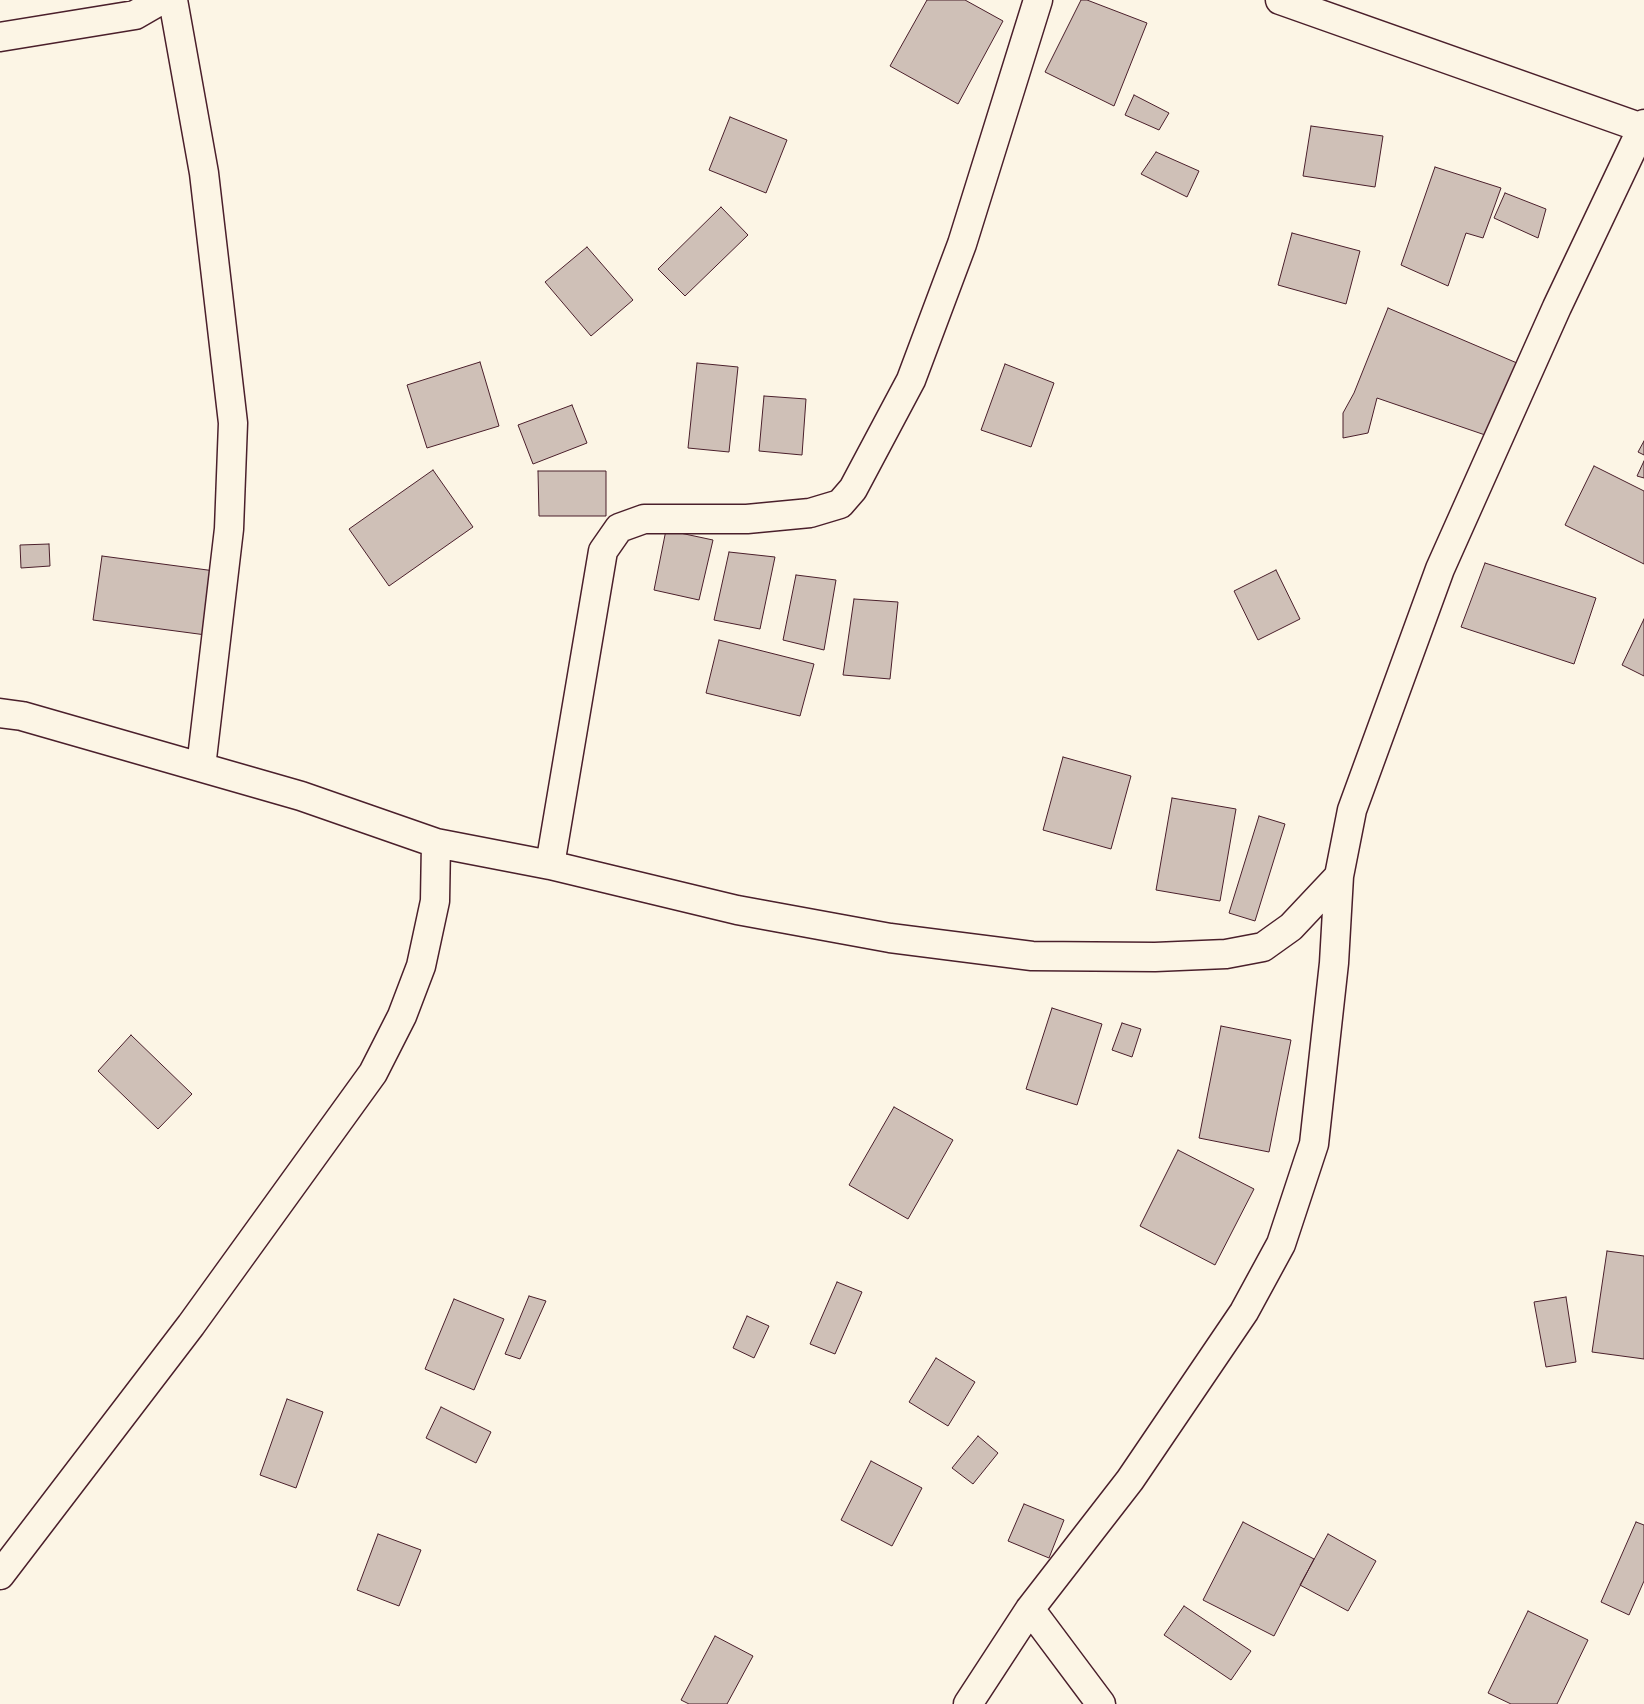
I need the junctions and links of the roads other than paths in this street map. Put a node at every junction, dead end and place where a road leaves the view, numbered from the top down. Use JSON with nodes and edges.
{"nodes":[{"id":1,"x":161,"y":0,"type":"edge"},
{"id":2,"x":173,"y":0,"type":"edge"},
{"id":3,"x":1038,"y":0,"type":"edge"},
{"id":4,"x":1280,"y":0,"type":"edge"},
{"id":5,"x":0,"y":37,"type":"edge"},
{"id":6,"x":1643,"y":126,"type":"edge"},
{"id":7,"x":0,"y":712,"type":"edge"},
{"id":8,"x":201,"y":767,"type":"junction"},
{"id":9,"x":436,"y":843,"type":"junction"},
{"id":10,"x":550,"y":865,"type":"junction"},
{"id":11,"x":1339,"y":876,"type":"junction"},
{"id":12,"x":0,"y":1575,"type":"edge"},
{"id":13,"x":1030,"y":1609,"type":"junction"},
{"id":14,"x":968,"y":1704,"type":"edge"},
{"id":15,"x":1101,"y":1704,"type":"edge"}],
"edges":[{"from":1,"to":5,"type":"street"},
{"from":2,"to":8,"type":"street"},
{"from":3,"to":10,"type":"street"},
{"from":4,"to":6,"type":"street"},
{"from":6,"to":11,"type":"street"},
{"from":7,"to":8,"type":"street"},
{"from":8,"to":9,"type":"street"},
{"from":9,"to":10,"type":"street"},
{"from":9,"to":12,"type":"street"},
{"from":10,"to":11,"type":"street"},
{"from":11,"to":13,"type":"street"},
{"from":13,"to":14,"type":"street"},
{"from":13,"to":15,"type":"street"}]}
